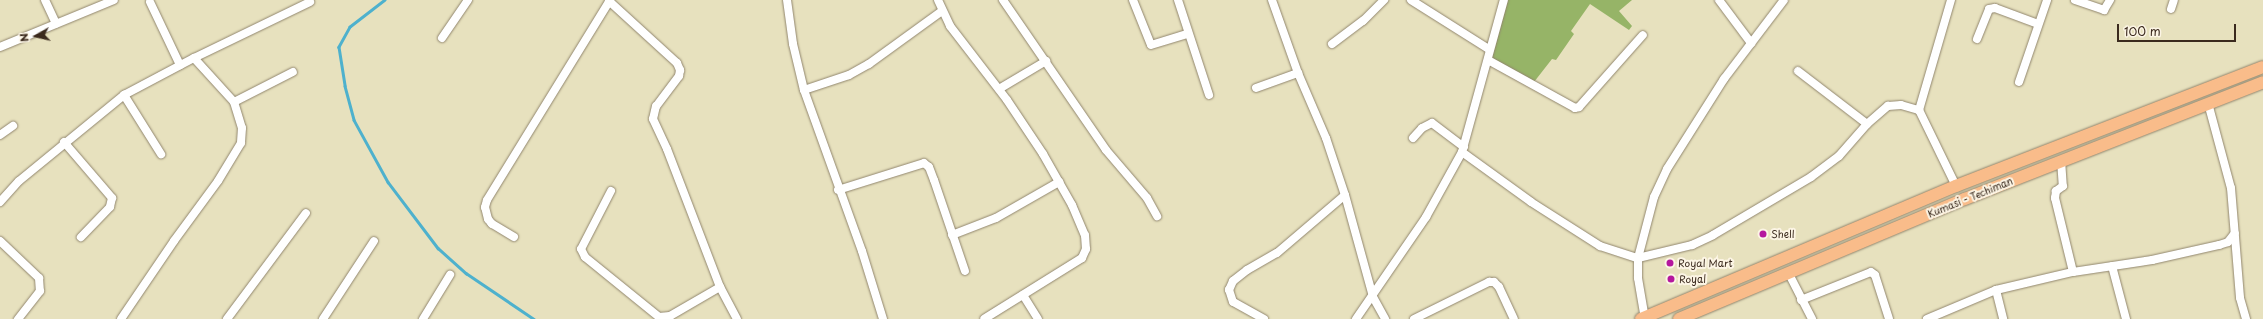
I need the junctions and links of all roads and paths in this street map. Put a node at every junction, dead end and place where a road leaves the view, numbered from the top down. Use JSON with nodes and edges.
{"nodes":[{"id":1,"x":45,"y":0,"type":"edge"},
{"id":2,"x":114,"y":0,"type":"edge"},
{"id":3,"x":468,"y":0,"type":"edge"},
{"id":4,"x":609,"y":0,"type":"edge"},
{"id":5,"x":938,"y":0,"type":"edge"},
{"id":6,"x":1003,"y":0,"type":"edge"},
{"id":7,"x":1133,"y":0,"type":"edge"},
{"id":8,"x":1178,"y":0,"type":"edge"},
{"id":9,"x":1272,"y":0,"type":"edge"},
{"id":10,"x":1384,"y":0,"type":"edge"},
{"id":11,"x":1411,"y":0,"type":"edge"},
{"id":12,"x":1504,"y":0,"type":"edge"},
{"id":13,"x":1720,"y":0,"type":"edge"},
{"id":14,"x":1784,"y":0,"type":"edge"},
{"id":15,"x":1951,"y":0,"type":"edge"},
{"id":16,"x":2047,"y":0,"type":"edge"},
{"id":17,"x":2075,"y":0,"type":"edge"},
{"id":18,"x":2110,"y":0,"type":"edge"},
{"id":19,"x":2174,"y":0,"type":"edge"},
{"id":20,"x":788,"y":1,"type":"edge"},
{"id":21,"x":150,"y":2,"type":"dead end"},
{"id":22,"x":310,"y":2,"type":"dead end"},
{"id":23,"x":2171,"y":9,"type":"dead end"},
{"id":24,"x":942,"y":11,"type":"junction"},
{"id":25,"x":56,"y":24,"type":"junction"},
{"id":26,"x":2038,"y":24,"type":"junction"},
{"id":27,"x":1187,"y":34,"type":"junction"},
{"id":28,"x":1643,"y":35,"type":"dead end"},
{"id":29,"x":442,"y":38,"type":"dead end"},
{"id":30,"x":1977,"y":39,"type":"dead end"},
{"id":31,"x":1751,"y":43,"type":"junction"},
{"id":32,"x":1332,"y":44,"type":"dead end"},
{"id":33,"x":0,"y":47,"type":"edge"},
{"id":34,"x":1490,"y":50,"type":"junction"},
{"id":35,"x":194,"y":58,"type":"junction"},
{"id":36,"x":1488,"y":60,"type":"junction"},
{"id":37,"x":1046,"y":61,"type":"junction"},
{"id":38,"x":180,"y":65,"type":"junction"},
{"id":39,"x":2263,"y":67,"type":"edge"},
{"id":40,"x":1798,"y":70,"type":"dead end"},
{"id":41,"x":293,"y":72,"type":"dead end"},
{"id":42,"x":1298,"y":73,"type":"junction"},
{"id":43,"x":2019,"y":82,"type":"dead end"},
{"id":44,"x":2263,"y":82,"type":"edge"},
{"id":45,"x":1256,"y":88,"type":"dead end"},
{"id":46,"x":999,"y":89,"type":"junction"},
{"id":47,"x":804,"y":90,"type":"junction"},
{"id":48,"x":124,"y":95,"type":"junction"},
{"id":49,"x":1209,"y":96,"type":"dead end"},
{"id":50,"x":234,"y":102,"type":"junction"},
{"id":51,"x":2208,"y":103,"type":"junction"},
{"id":52,"x":1919,"y":110,"type":"junction"},
{"id":53,"x":1867,"y":124,"type":"junction"},
{"id":54,"x":13,"y":126,"type":"dead end"},
{"id":55,"x":0,"y":135,"type":"edge"},
{"id":56,"x":1413,"y":138,"type":"dead end"},
{"id":57,"x":64,"y":142,"type":"junction"},
{"id":58,"x":1463,"y":149,"type":"junction"},
{"id":59,"x":161,"y":154,"type":"dead end"},
{"id":60,"x":2061,"y":160,"type":"junction"},
{"id":61,"x":1059,"y":182,"type":"junction"},
{"id":62,"x":1956,"y":186,"type":"junction"},
{"id":63,"x":838,"y":190,"type":"junction"},
{"id":64,"x":611,"y":191,"type":"dead end"},
{"id":65,"x":1345,"y":195,"type":"junction"},
{"id":66,"x":0,"y":202,"type":"edge"},
{"id":67,"x":306,"y":213,"type":"dead end"},
{"id":68,"x":1157,"y":216,"type":"dead end"},
{"id":69,"x":2235,"y":233,"type":"junction"},
{"id":70,"x":952,"y":235,"type":"junction"},
{"id":71,"x":81,"y":237,"type":"dead end"},
{"id":72,"x":514,"y":237,"type":"dead end"},
{"id":73,"x":0,"y":241,"type":"edge"},
{"id":74,"x":374,"y":241,"type":"dead end"},
{"id":75,"x":1638,"y":258,"type":"junction"},
{"id":76,"x":2112,"y":266,"type":"junction"},
{"id":77,"x":965,"y":271,"type":"dead end"},
{"id":78,"x":1788,"y":272,"type":"junction"},
{"id":79,"x":2073,"y":272,"type":"junction"},
{"id":80,"x":450,"y":276,"type":"dead end"},
{"id":81,"x":720,"y":287,"type":"junction"},
{"id":82,"x":1996,"y":290,"type":"junction"},
{"id":83,"x":1024,"y":295,"type":"junction"},
{"id":84,"x":1373,"y":297,"type":"junction"},
{"id":85,"x":1801,"y":300,"type":"junction"},
{"id":86,"x":1644,"y":318,"type":"edge"},
{"id":87,"x":18,"y":319,"type":"edge"},
{"id":88,"x":121,"y":319,"type":"edge"},
{"id":89,"x":228,"y":319,"type":"edge"},
{"id":90,"x":323,"y":319,"type":"edge"},
{"id":91,"x":423,"y":319,"type":"edge"},
{"id":92,"x":737,"y":319,"type":"edge"},
{"id":93,"x":883,"y":319,"type":"edge"},
{"id":94,"x":984,"y":319,"type":"edge"},
{"id":95,"x":1038,"y":319,"type":"edge"},
{"id":96,"x":1264,"y":319,"type":"edge"},
{"id":97,"x":1356,"y":319,"type":"edge"},
{"id":98,"x":1385,"y":319,"type":"edge"},
{"id":99,"x":1414,"y":319,"type":"edge"},
{"id":100,"x":1514,"y":319,"type":"edge"},
{"id":101,"x":1679,"y":319,"type":"edge"},
{"id":102,"x":1812,"y":319,"type":"edge"},
{"id":103,"x":1889,"y":319,"type":"edge"},
{"id":104,"x":1927,"y":319,"type":"edge"},
{"id":105,"x":2003,"y":319,"type":"edge"},
{"id":106,"x":2126,"y":319,"type":"edge"},
{"id":107,"x":2246,"y":319,"type":"edge"}],
"edges":[{"from":1,"to":25,"type":"street"},
{"from":2,"to":25,"type":"street"},
{"from":3,"to":29,"type":"street"},
{"from":4,"to":72,"type":"street"},
{"from":4,"to":81,"type":"street"},
{"from":5,"to":24,"type":"street"},
{"from":6,"to":37,"type":"street"},
{"from":7,"to":27,"type":"street"},
{"from":8,"to":27,"type":"street"},
{"from":9,"to":42,"type":"street"},
{"from":10,"to":32,"type":"street"},
{"from":11,"to":34,"type":"street"},
{"from":12,"to":34,"type":"street"},
{"from":13,"to":31,"type":"street"},
{"from":14,"to":31,"type":"street"},
{"from":15,"to":52,"type":"street"},
{"from":16,"to":26,"type":"street"},
{"from":17,"to":18,"type":"street"},
{"from":19,"to":23,"type":"street"},
{"from":20,"to":47,"type":"street"},
{"from":21,"to":38,"type":"street"},
{"from":22,"to":35,"type":"street"},
{"from":24,"to":46,"type":"street"},
{"from":24,"to":47,"type":"street"},
{"from":25,"to":33,"type":"street"},
{"from":26,"to":30,"type":"street"},
{"from":26,"to":43,"type":"street"},
{"from":27,"to":49,"type":"street"},
{"from":28,"to":36,"type":"street"},
{"from":31,"to":75,"type":"street"},
{"from":34,"to":36,"type":"street"},
{"from":35,"to":38,"type":"street"},
{"from":35,"to":50,"type":"street"},
{"from":36,"to":58,"type":"street"},
{"from":37,"to":46,"type":"street"},
{"from":37,"to":68,"type":"street"},
{"from":38,"to":48,"type":"street"},
{"from":39,"to":62,"type":"highway"},
{"from":40,"to":53,"type":"street"},
{"from":41,"to":50,"type":"street"},
{"from":42,"to":45,"type":"street"},
{"from":42,"to":65,"type":"street"},
{"from":44,"to":51,"type":"highway","name":"Kumasi - Techiman"},
{"from":46,"to":61,"type":"street"},
{"from":47,"to":63,"type":"street"},
{"from":48,"to":57,"type":"street"},
{"from":48,"to":59,"type":"street"},
{"from":50,"to":88,"type":"street"},
{"from":51,"to":60,"type":"highway","name":"Kumasi - Techiman"},
{"from":51,"to":69,"type":"street"},
{"from":52,"to":53,"type":"street"},
{"from":52,"to":62,"type":"street"},
{"from":53,"to":75,"type":"street"},
{"from":54,"to":55,"type":"street"},
{"from":56,"to":58,"type":"street"},
{"from":57,"to":66,"type":"street"},
{"from":57,"to":71,"type":"street"},
{"from":58,"to":75,"type":"street"},
{"from":58,"to":84,"type":"street"},
{"from":60,"to":78,"type":"highway","name":"Kumasi - Techiman"},
{"from":60,"to":79,"type":"street"},
{"from":61,"to":70,"type":"street"},
{"from":61,"to":83,"type":"street"},
{"from":62,"to":86,"type":"highway"},
{"from":63,"to":70,"type":"street"},
{"from":63,"to":93,"type":"street"},
{"from":64,"to":81,"type":"street"},
{"from":65,"to":84,"type":"street"},
{"from":65,"to":96,"type":"street"},
{"from":67,"to":89,"type":"street"},
{"from":69,"to":76,"type":"street"},
{"from":69,"to":107,"type":"street"},
{"from":70,"to":77,"type":"street"},
{"from":73,"to":87,"type":"street"},
{"from":74,"to":90,"type":"street"},
{"from":75,"to":86,"type":"street"},
{"from":76,"to":79,"type":"street"},
{"from":76,"to":106,"type":"street"},
{"from":78,"to":85,"type":"street"},
{"from":78,"to":101,"type":"highway","name":"Kumasi - Techiman"},
{"from":79,"to":82,"type":"street"},
{"from":80,"to":91,"type":"street"},
{"from":81,"to":92,"type":"street"},
{"from":82,"to":104,"type":"street"},
{"from":82,"to":105,"type":"street"},
{"from":83,"to":94,"type":"street"},
{"from":83,"to":95,"type":"street"},
{"from":84,"to":97,"type":"street"},
{"from":84,"to":98,"type":"street"},
{"from":85,"to":102,"type":"street"},
{"from":85,"to":103,"type":"street"},
{"from":99,"to":100,"type":"street"}]}
